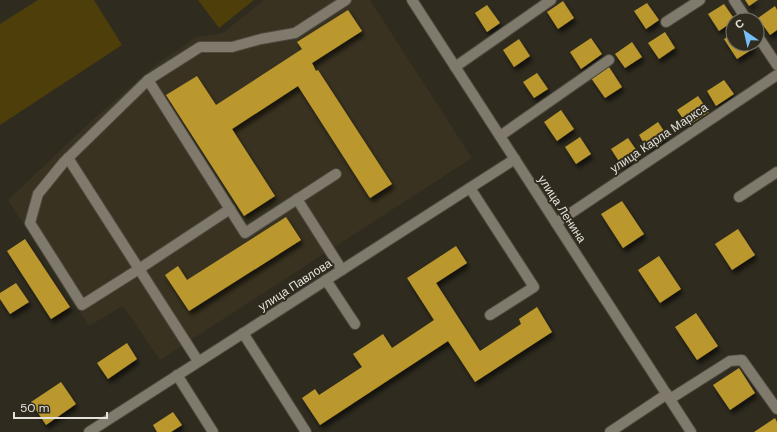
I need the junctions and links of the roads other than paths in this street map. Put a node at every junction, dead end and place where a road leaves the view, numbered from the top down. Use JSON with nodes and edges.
{"nodes":[{"id":1,"x":346,"y":0,"type":"edge"},
{"id":2,"x":412,"y":0,"type":"edge"},
{"id":3,"x":551,"y":0,"type":"edge"},
{"id":4,"x":700,"y":0,"type":"edge"},
{"id":5,"x":734,"y":0,"type":"edge"},
{"id":6,"x":742,"y":12,"type":"edge"},
{"id":7,"x":666,"y":22,"type":"dead end"},
{"id":8,"x":765,"y":47,"type":"edge"},
{"id":9,"x":609,"y":60,"type":"dead end"},
{"id":10,"x":777,"y":65,"type":"edge"},
{"id":11,"x":455,"y":67,"type":"junction"},
{"id":12,"x":777,"y":75,"type":"edge"},
{"id":13,"x":148,"y":80,"type":"junction"},
{"id":14,"x":500,"y":136,"type":"junction"},
{"id":15,"x":68,"y":158,"type":"junction"},
{"id":16,"x":514,"y":159,"type":"junction"},
{"id":17,"x":777,"y":172,"type":"edge"},
{"id":18,"x":336,"y":174,"type":"dead end"},
{"id":19,"x":470,"y":188,"type":"junction"},
{"id":20,"x":740,"y":197,"type":"dead end"},
{"id":21,"x":296,"y":200,"type":"junction"},
{"id":22,"x":230,"y":209,"type":"junction"},
{"id":23,"x":556,"y":223,"type":"junction"},
{"id":24,"x":139,"y":269,"type":"junction"},
{"id":25,"x":342,"y":270,"type":"junction"},
{"id":26,"x":326,"y":280,"type":"junction"},
{"id":27,"x":490,"y":315,"type":"dead end"},
{"id":28,"x":355,"y":324,"type":"dead end"},
{"id":29,"x":243,"y":333,"type":"junction"},
{"id":30,"x":198,"y":361,"type":"junction"},
{"id":31,"x":177,"y":375,"type":"junction"},
{"id":32,"x":773,"y":395,"type":"edge"},
{"id":33,"x":668,"y":397,"type":"junction"},
{"id":34,"x":777,"y":409,"type":"edge"},
{"id":35,"x":91,"y":431,"type":"edge"},
{"id":36,"x":213,"y":432,"type":"edge"},
{"id":37,"x":306,"y":432,"type":"edge"},
{"id":38,"x":610,"y":432,"type":"edge"},
{"id":39,"x":691,"y":432,"type":"edge"}],
"edges":[{"from":1,"to":13,"type":"street"},
{"from":2,"to":11,"type":"street","name":"улица Ленина"},
{"from":3,"to":11,"type":"street"},
{"from":4,"to":7,"type":"street"},
{"from":5,"to":6,"type":"street"},
{"from":8,"to":10,"type":"street"},
{"from":9,"to":14,"type":"street"},
{"from":11,"to":14,"type":"street","name":"улица Ленина"},
{"from":12,"to":23,"type":"street","name":"улица Карла Маркса"},
{"from":13,"to":15,"type":"street"},
{"from":13,"to":22,"type":"street"},
{"from":14,"to":16,"type":"street","name":"улица Ленина"},
{"from":15,"to":24,"type":"street"},
{"from":15,"to":24,"type":"street"},
{"from":16,"to":19,"type":"street","name":"улица Павлова"},
{"from":16,"to":23,"type":"street","name":"улица Ленина"},
{"from":17,"to":20,"type":"street"},
{"from":18,"to":21,"type":"street"},
{"from":19,"to":25,"type":"street","name":"улица Павлова"},
{"from":19,"to":27,"type":"street"},
{"from":21,"to":22,"type":"street"},
{"from":21,"to":25,"type":"street"},
{"from":22,"to":24,"type":"street"},
{"from":23,"to":33,"type":"street","name":"улица Ленина"},
{"from":24,"to":30,"type":"street"},
{"from":25,"to":26,"type":"street","name":"улица Павлова"},
{"from":26,"to":28,"type":"street"},
{"from":26,"to":29,"type":"street","name":"улица Павлова"},
{"from":29,"to":30,"type":"street","name":"улица Павлова"},
{"from":29,"to":37,"type":"street"},
{"from":30,"to":31,"type":"street","name":"улица Павлова"},
{"from":31,"to":35,"type":"street","name":"улица Павлова"},
{"from":31,"to":36,"type":"street"},
{"from":32,"to":33,"type":"street"},
{"from":32,"to":34,"type":"street"},
{"from":33,"to":38,"type":"street"},
{"from":33,"to":39,"type":"street","name":"улица Ленина"}]}
